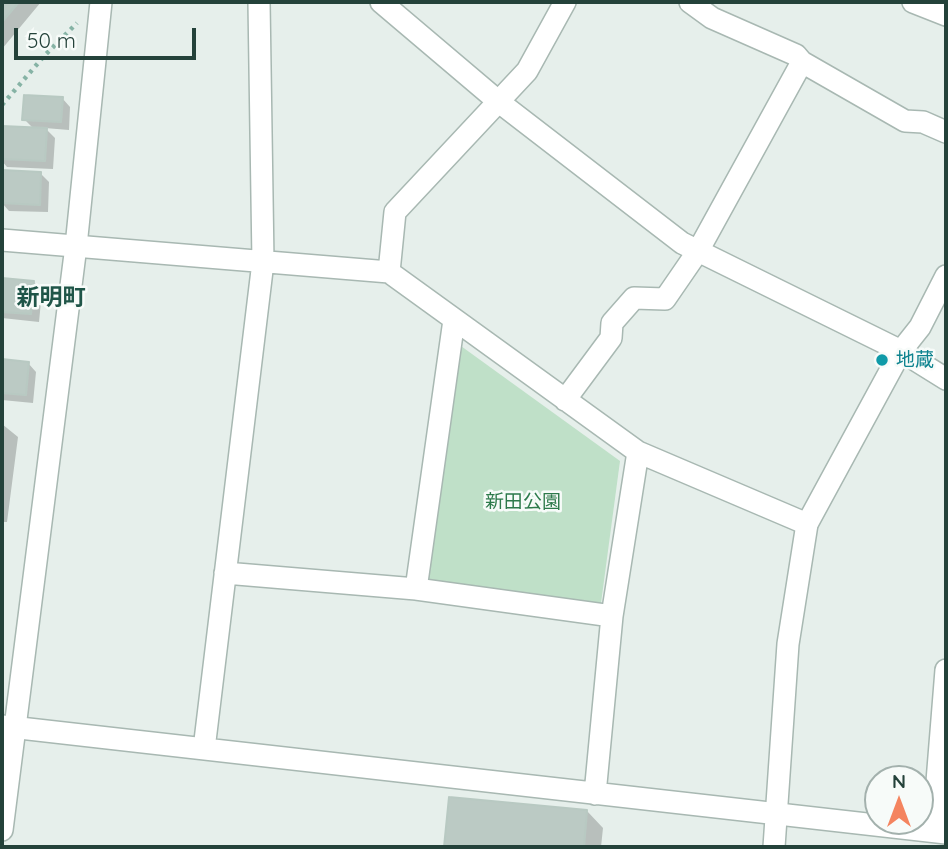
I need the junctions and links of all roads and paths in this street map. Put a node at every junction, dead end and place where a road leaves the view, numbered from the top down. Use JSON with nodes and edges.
{"nodes":[{"id":1,"x":101,"y":2,"type":"edge"},
{"id":2,"x":259,"y":2,"type":"edge"},
{"id":3,"x":381,"y":2,"type":"edge"},
{"id":4,"x":565,"y":2,"type":"edge"},
{"id":5,"x":690,"y":2,"type":"edge"},
{"id":6,"x":913,"y":2,"type":"edge"},
{"id":7,"x":946,"y":15,"type":"edge"},
{"id":8,"x":80,"y":20,"type":"dead end"},
{"id":9,"x":802,"y":62,"type":"junction"},
{"id":10,"x":499,"y":102,"type":"junction"},
{"id":11,"x":2,"y":105,"type":"edge"},
{"id":12,"x":946,"y":132,"type":"edge"},
{"id":13,"x":2,"y":240,"type":"edge"},
{"id":14,"x":76,"y":246,"type":"junction"},
{"id":15,"x":698,"y":251,"type":"junction"},
{"id":16,"x":263,"y":262,"type":"junction"},
{"id":17,"x":389,"y":272,"type":"junction"},
{"id":18,"x":946,"y":276,"type":"edge"},
{"id":19,"x":454,"y":320,"type":"junction"},
{"id":20,"x":901,"y":351,"type":"junction"},
{"id":21,"x":946,"y":379,"type":"edge"},
{"id":22,"x":565,"y":400,"type":"junction"},
{"id":23,"x":638,"y":452,"type":"junction"},
{"id":24,"x":807,"y":524,"type":"junction"},
{"id":25,"x":225,"y":573,"type":"junction"},
{"id":26,"x":416,"y":589,"type":"junction"},
{"id":27,"x":612,"y":616,"type":"junction"},
{"id":28,"x":946,"y":670,"type":"edge"},
{"id":29,"x":8,"y":728,"type":"edge"},
{"id":30,"x":204,"y":749,"type":"junction"},
{"id":31,"x":595,"y":794,"type":"junction"},
{"id":32,"x":778,"y":814,"type":"junction"},
{"id":33,"x":2,"y":830,"type":"edge"},
{"id":34,"x":939,"y":832,"type":"edge"},
{"id":35,"x":774,"y":847,"type":"edge"}],
"edges":[{"from":1,"to":14,"type":"street"},
{"from":2,"to":16,"type":"street"},
{"from":3,"to":10,"type":"street"},
{"from":4,"to":10,"type":"street"},
{"from":5,"to":9,"type":"street"},
{"from":6,"to":7,"type":"street"},
{"from":8,"to":11,"type":"path"},
{"from":9,"to":12,"type":"street"},
{"from":9,"to":15,"type":"street"},
{"from":10,"to":15,"type":"street"},
{"from":10,"to":17,"type":"street"},
{"from":13,"to":14,"type":"street"},
{"from":14,"to":16,"type":"street"},
{"from":14,"to":29,"type":"street"},
{"from":15,"to":20,"type":"street"},
{"from":15,"to":22,"type":"street"},
{"from":16,"to":17,"type":"street"},
{"from":16,"to":25,"type":"street"},
{"from":17,"to":19,"type":"street"},
{"from":18,"to":20,"type":"street"},
{"from":19,"to":22,"type":"street"},
{"from":19,"to":26,"type":"street"},
{"from":20,"to":21,"type":"street"},
{"from":20,"to":24,"type":"street"},
{"from":22,"to":23,"type":"street"},
{"from":23,"to":24,"type":"street"},
{"from":23,"to":27,"type":"street"},
{"from":24,"to":32,"type":"street"},
{"from":25,"to":26,"type":"street"},
{"from":25,"to":30,"type":"street"},
{"from":26,"to":27,"type":"street"},
{"from":27,"to":31,"type":"street"},
{"from":28,"to":34,"type":"street"},
{"from":29,"to":30,"type":"street"},
{"from":29,"to":33,"type":"street"},
{"from":30,"to":31,"type":"street"},
{"from":31,"to":32,"type":"street"},
{"from":32,"to":34,"type":"street"},
{"from":32,"to":35,"type":"street"}]}
